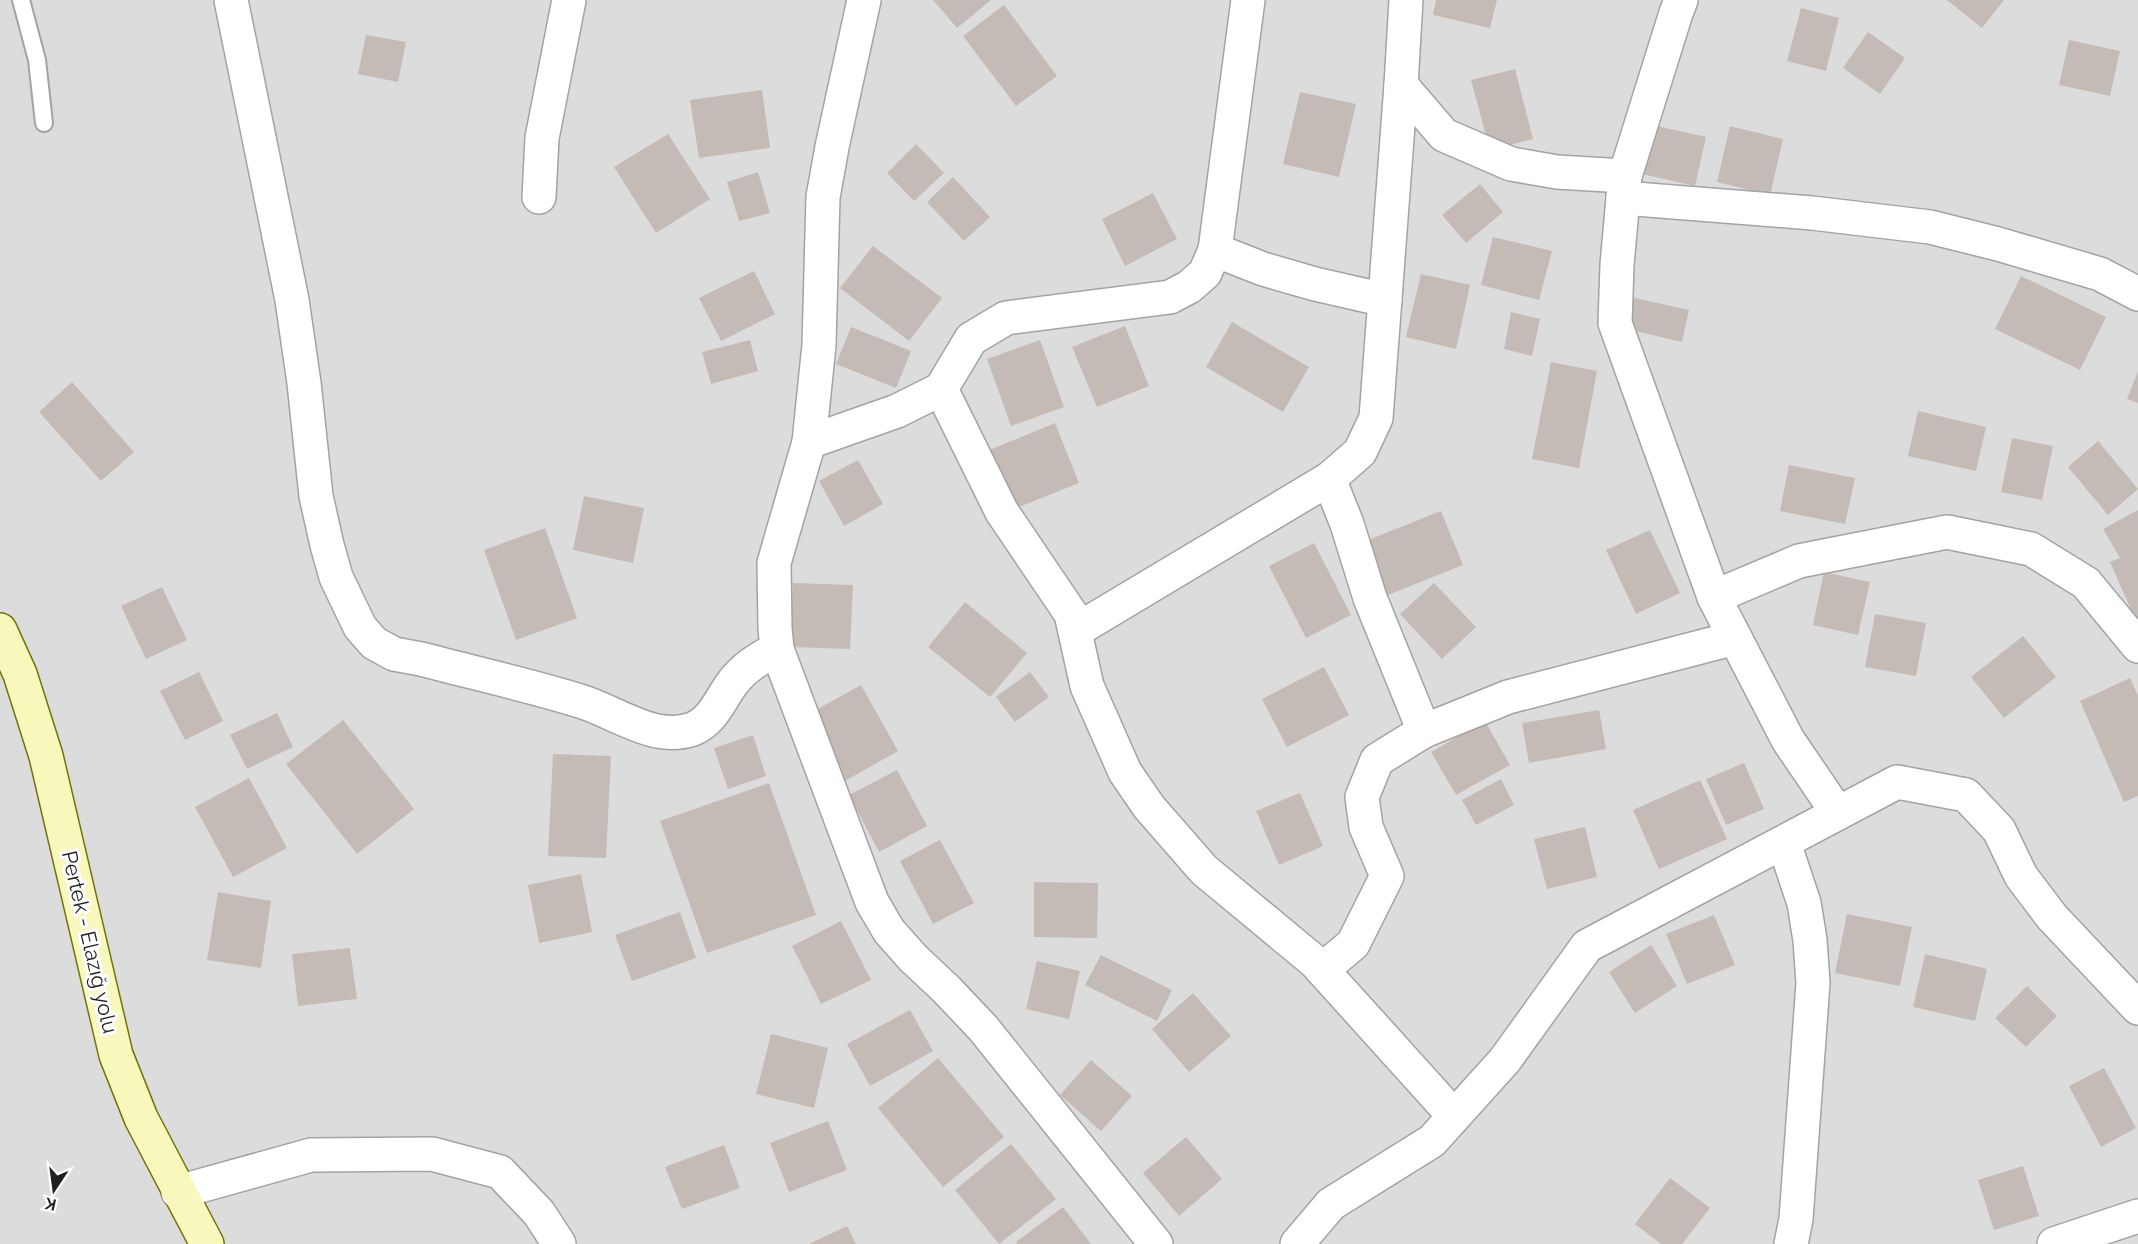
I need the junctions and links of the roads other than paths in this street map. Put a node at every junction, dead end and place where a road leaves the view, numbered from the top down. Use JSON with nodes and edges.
{"nodes":[{"id":1,"x":21,"y":0,"type":"edge"},
{"id":2,"x":231,"y":0,"type":"edge"},
{"id":3,"x":569,"y":0,"type":"edge"},
{"id":4,"x":864,"y":0,"type":"edge"},
{"id":5,"x":1248,"y":0,"type":"edge"},
{"id":6,"x":1406,"y":0,"type":"edge"},
{"id":7,"x":1681,"y":0,"type":"edge"},
{"id":8,"x":1401,"y":85,"type":"junction"},
{"id":9,"x":44,"y":123,"type":"dead end"},
{"id":10,"x":1624,"y":187,"type":"junction"},
{"id":11,"x":539,"y":196,"type":"dead end"},
{"id":12,"x":1215,"y":250,"type":"junction"},
{"id":13,"x":2138,"y":294,"type":"edge"},
{"id":14,"x":1385,"y":300,"type":"junction"},
{"id":15,"x":941,"y":389,"type":"junction"},
{"id":16,"x":809,"y":442,"type":"junction"},
{"id":17,"x":1329,"y":479,"type":"junction"},
{"id":18,"x":1714,"y":597,"type":"junction"},
{"id":19,"x":0,"y":630,"type":"edge"},
{"id":20,"x":1075,"y":632,"type":"junction"},
{"id":21,"x":1735,"y":638,"type":"junction"},
{"id":22,"x":2138,"y":646,"type":"edge"},
{"id":23,"x":777,"y":650,"type":"junction"},
{"id":24,"x":1424,"y":731,"type":"junction"},
{"id":25,"x":1837,"y":812,"type":"junction"},
{"id":26,"x":1784,"y":843,"type":"junction"},
{"id":27,"x":1322,"y":970,"type":"junction"},
{"id":28,"x":2138,"y":1008,"type":"edge"},
{"id":29,"x":1454,"y":1116,"type":"junction"},
{"id":30,"x":178,"y":1192,"type":"junction"},
{"id":31,"x":2138,"y":1216,"type":"edge"},
{"id":32,"x":207,"y":1244,"type":"edge"},
{"id":33,"x":559,"y":1244,"type":"edge"},
{"id":34,"x":1156,"y":1244,"type":"edge"},
{"id":35,"x":1297,"y":1244,"type":"edge"},
{"id":36,"x":1791,"y":1244,"type":"edge"},
{"id":37,"x":2054,"y":1244,"type":"edge"}],
"edges":[{"from":1,"to":9,"type":"lane"},
{"from":2,"to":23,"type":"street"},
{"from":3,"to":11,"type":"street"},
{"from":4,"to":16,"type":"street"},
{"from":5,"to":12,"type":"street"},
{"from":6,"to":8,"type":"street"},
{"from":7,"to":10,"type":"street"},
{"from":8,"to":10,"type":"street"},
{"from":8,"to":14,"type":"street"},
{"from":10,"to":13,"type":"street"},
{"from":10,"to":18,"type":"street"},
{"from":12,"to":14,"type":"street"},
{"from":12,"to":15,"type":"street"},
{"from":14,"to":17,"type":"street"},
{"from":15,"to":16,"type":"street"},
{"from":15,"to":20,"type":"street"},
{"from":16,"to":23,"type":"street"},
{"from":17,"to":20,"type":"street"},
{"from":17,"to":24,"type":"street"},
{"from":18,"to":21,"type":"street"},
{"from":18,"to":22,"type":"street"},
{"from":19,"to":30,"type":"main road","name":"Pertek - Elazığ yolu"},
{"from":20,"to":27,"type":"street"},
{"from":21,"to":24,"type":"street"},
{"from":21,"to":25,"type":"street"},
{"from":23,"to":34,"type":"street"},
{"from":24,"to":27,"type":"street"},
{"from":25,"to":26,"type":"street"},
{"from":25,"to":28,"type":"street"},
{"from":26,"to":29,"type":"street"},
{"from":26,"to":36,"type":"street"},
{"from":27,"to":29,"type":"street"},
{"from":29,"to":35,"type":"street"},
{"from":30,"to":32,"type":"main road","name":"Pertek - Elazığ yolu"},
{"from":30,"to":33,"type":"street"},
{"from":31,"to":37,"type":"street"}]}
